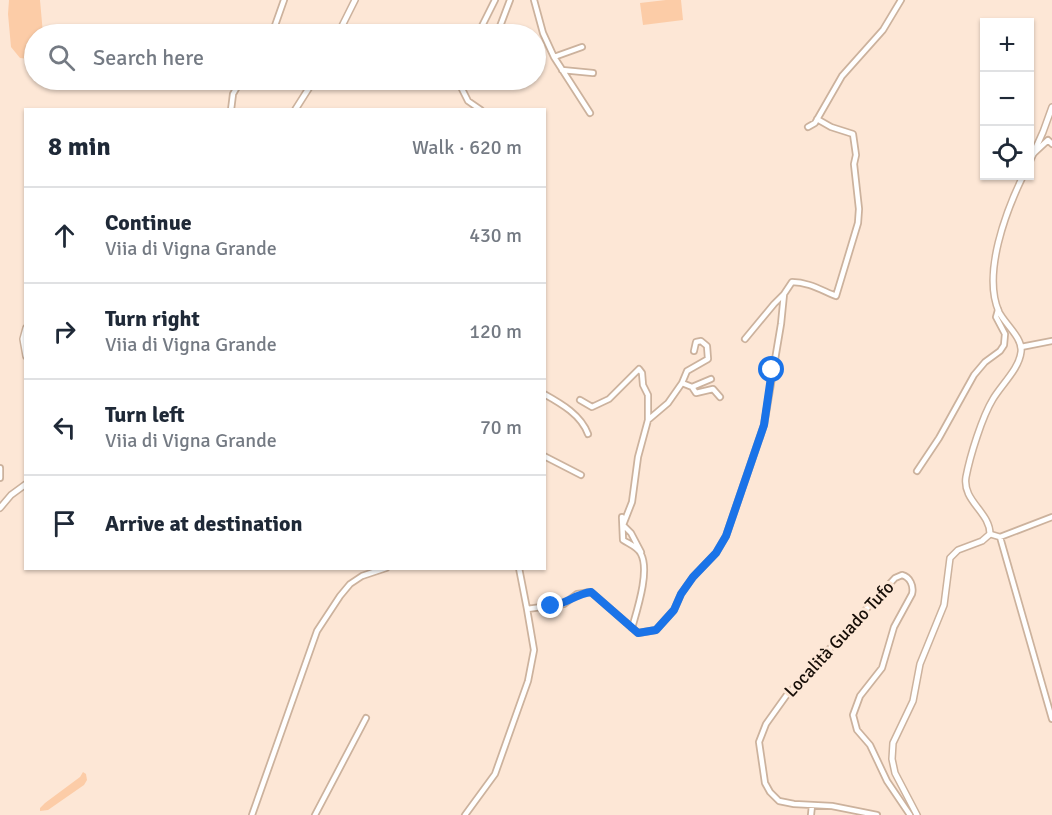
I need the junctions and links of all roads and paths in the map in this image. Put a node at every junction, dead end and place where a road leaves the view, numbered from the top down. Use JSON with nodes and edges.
{"nodes":[{"id":1,"x":284,"y":0,"type":"edge"},
{"id":2,"x":355,"y":0,"type":"edge"},
{"id":3,"x":495,"y":0,"type":"edge"},
{"id":4,"x":510,"y":0,"type":"edge"},
{"id":5,"x":534,"y":0,"type":"edge"},
{"id":6,"x":902,"y":0,"type":"edge"},
{"id":7,"x":276,"y":24,"type":"edge"},
{"id":8,"x":343,"y":24,"type":"edge"},
{"id":9,"x":483,"y":24,"type":"edge"},
{"id":10,"x":501,"y":24,"type":"edge"},
{"id":11,"x":541,"y":24,"type":"edge"},
{"id":12,"x":546,"y":38,"type":"edge"},
{"id":13,"x":582,"y":47,"type":"dead end"},
{"id":14,"x":554,"y":57,"type":"junction"},
{"id":15,"x":562,"y":70,"type":"junction"},
{"id":16,"x":593,"y":73,"type":"dead end"},
{"id":17,"x":235,"y":90,"type":"edge"},
{"id":18,"x":308,"y":90,"type":"edge"},
{"id":19,"x":462,"y":90,"type":"edge"},
{"id":20,"x":1052,"y":107,"type":"edge"},
{"id":21,"x":231,"y":108,"type":"edge"},
{"id":22,"x":296,"y":108,"type":"edge"},
{"id":23,"x":478,"y":108,"type":"edge"},
{"id":24,"x":590,"y":113,"type":"dead end"},
{"id":25,"x":817,"y":119,"type":"junction"},
{"id":26,"x":808,"y":127,"type":"dead end"},
{"id":27,"x":1052,"y":144,"type":"edge"},
{"id":28,"x":1034,"y":151,"type":"edge"},
{"id":29,"x":1034,"y":152,"type":"edge"},
{"id":30,"x":1021,"y":180,"type":"edge"},
{"id":31,"x":784,"y":294,"type":"junction"},
{"id":32,"x":998,"y":310,"type":"junction"},
{"id":33,"x":745,"y":339,"type":"dead end"},
{"id":34,"x":1052,"y":341,"type":"edge"},
{"id":35,"x":1021,"y":347,"type":"junction"},
{"id":36,"x":694,"y":351,"type":"dead end"},
{"id":37,"x":711,"y":379,"type":"dead end"},
{"id":38,"x":682,"y":383,"type":"junction"},
{"id":39,"x":692,"y":387,"type":"junction"},
{"id":40,"x":546,"y":395,"type":"edge"},
{"id":41,"x":720,"y":397,"type":"dead end"},
{"id":42,"x":580,"y":400,"type":"dead end"},
{"id":43,"x":648,"y":420,"type":"junction"},
{"id":44,"x":588,"y":434,"type":"dead end"},
{"id":45,"x":546,"y":457,"type":"edge"},
{"id":46,"x":0,"y":468,"type":"edge"},
{"id":47,"x":917,"y":471,"type":"dead end"},
{"id":48,"x":581,"y":475,"type":"dead end"},
{"id":49,"x":0,"y":478,"type":"edge"},
{"id":50,"x":24,"y":486,"type":"edge"},
{"id":51,"x":1,"y":504,"type":"edge"},
{"id":52,"x":622,"y":517,"type":"dead end"},
{"id":53,"x":1052,"y":517,"type":"edge"},
{"id":54,"x":623,"y":525,"type":"junction"},
{"id":55,"x":990,"y":534,"type":"junction"},
{"id":56,"x":1000,"y":537,"type":"junction"},
{"id":57,"x":641,"y":552,"type":"junction"},
{"id":58,"x":380,"y":570,"type":"edge"},
{"id":59,"x":519,"y":570,"type":"edge"},
{"id":60,"x":527,"y":609,"type":"junction"},
{"id":61,"x":632,"y":628,"type":"junction"},
{"id":62,"x":366,"y":718,"type":"dead end"},
{"id":63,"x":1052,"y":719,"type":"edge"},
{"id":64,"x":812,"y":805,"type":"junction"},
{"id":65,"x":911,"y":812,"type":"edge"},
{"id":66,"x":252,"y":815,"type":"edge"},
{"id":67,"x":315,"y":815,"type":"edge"},
{"id":68,"x":465,"y":815,"type":"edge"},
{"id":69,"x":811,"y":815,"type":"edge"},
{"id":70,"x":877,"y":815,"type":"edge"},
{"id":71,"x":917,"y":815,"type":"edge"}],
"edges":[{"from":1,"to":7,"type":"street"},
{"from":2,"to":8,"type":"street"},
{"from":3,"to":9,"type":"street"},
{"from":4,"to":10,"type":"street"},
{"from":5,"to":11,"type":"street"},
{"from":6,"to":25,"type":"street"},
{"from":12,"to":14,"type":"street"},
{"from":13,"to":14,"type":"street"},
{"from":14,"to":15,"type":"street"},
{"from":15,"to":16,"type":"street"},
{"from":15,"to":24,"type":"street"},
{"from":17,"to":21,"type":"street"},
{"from":18,"to":22,"type":"street"},
{"from":19,"to":23,"type":"street"},
{"from":20,"to":28,"type":"street"},
{"from":25,"to":26,"type":"street"},
{"from":25,"to":31,"type":"street"},
{"from":27,"to":29,"type":"street"},
{"from":30,"to":32,"type":"street"},
{"from":31,"to":33,"type":"street"},
{"from":31,"to":61,"type":"street"},
{"from":32,"to":35,"type":"street"},
{"from":32,"to":47,"type":"street"},
{"from":34,"to":35,"type":"street"},
{"from":35,"to":55,"type":"street"},
{"from":36,"to":38,"type":"street"},
{"from":37,"to":39,"type":"street"},
{"from":38,"to":39,"type":"street"},
{"from":38,"to":43,"type":"street"},
{"from":39,"to":41,"type":"street"},
{"from":40,"to":44,"type":"street"},
{"from":42,"to":43,"type":"street"},
{"from":43,"to":54,"type":"street"},
{"from":45,"to":48,"type":"street"},
{"from":46,"to":49,"type":"street"},
{"from":50,"to":51,"type":"street"},
{"from":52,"to":54,"type":"street"},
{"from":53,"to":56,"type":"street"},
{"from":54,"to":57,"type":"street"},
{"from":54,"to":57,"type":"street"},
{"from":55,"to":56,"type":"street"},
{"from":55,"to":65,"type":"street"},
{"from":56,"to":63,"type":"street"},
{"from":57,"to":61,"type":"street"},
{"from":58,"to":66,"type":"street"},
{"from":59,"to":60,"type":"street"},
{"from":60,"to":61,"type":"street"},
{"from":60,"to":68,"type":"street"},
{"from":62,"to":67,"type":"street"},
{"from":64,"to":65,"type":"street","name":"Località Guado Tufo"},
{"from":64,"to":69,"type":"street"},
{"from":64,"to":70,"type":"street","name":"Località Guado Tufo"},
{"from":65,"to":71,"type":"street"}]}
